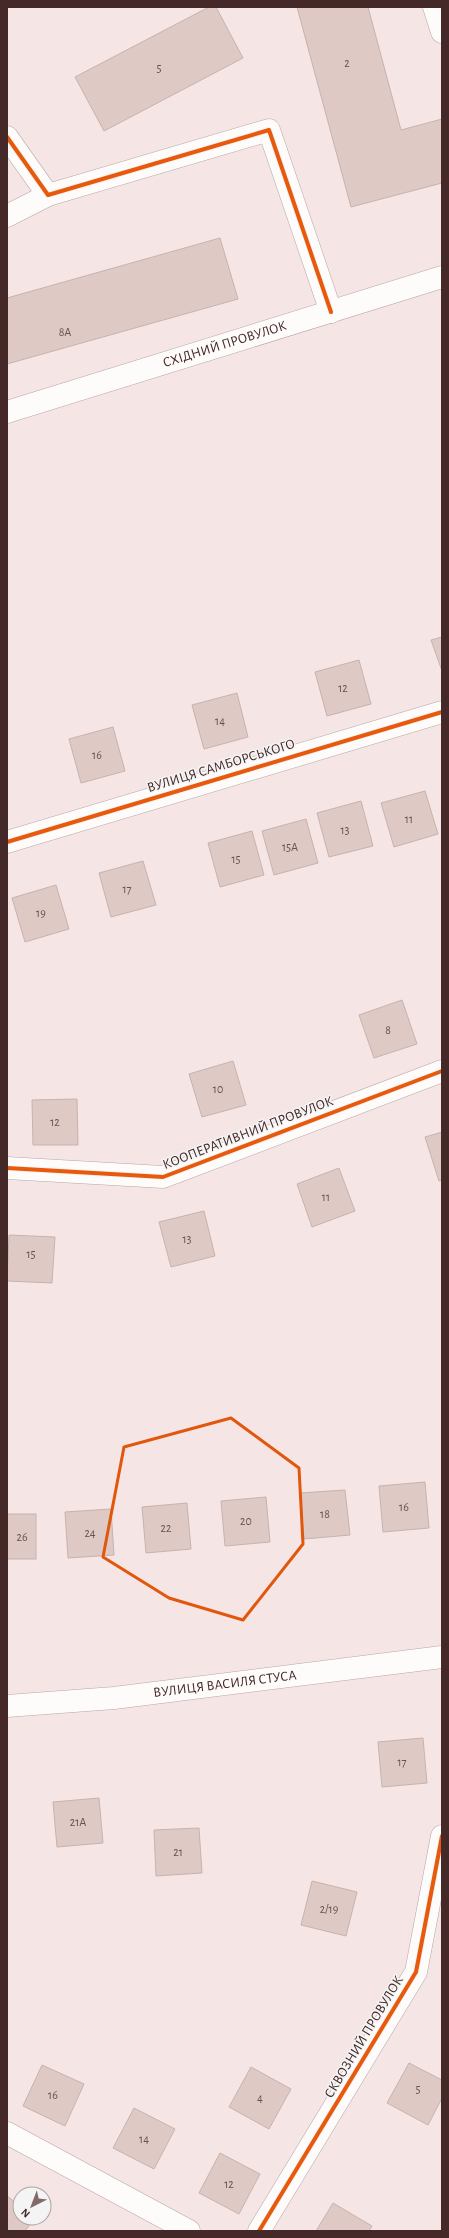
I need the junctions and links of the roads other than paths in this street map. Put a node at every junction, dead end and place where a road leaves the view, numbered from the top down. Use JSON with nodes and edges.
{"nodes":[{"id":1,"x":434,"y":7,"type":"edge"},
{"id":2,"x":442,"y":32,"type":"edge"},
{"id":3,"x":8,"y":138,"type":"edge"},
{"id":4,"x":48,"y":195,"type":"junction"},
{"id":5,"x":7,"y":216,"type":"edge"},
{"id":6,"x":442,"y":277,"type":"edge"},
{"id":7,"x":331,"y":312,"type":"junction"},
{"id":8,"x":7,"y":412,"type":"edge"},
{"id":9,"x":442,"y":712,"type":"edge"},
{"id":10,"x":7,"y":842,"type":"edge"},
{"id":11,"x":442,"y":1071,"type":"edge"},
{"id":12,"x":7,"y":1168,"type":"edge"},
{"id":13,"x":442,"y":1658,"type":"edge"},
{"id":14,"x":7,"y":1706,"type":"edge"},
{"id":15,"x":442,"y":1836,"type":"edge"},
{"id":16,"x":7,"y":2133,"type":"edge"},
{"id":17,"x":189,"y":2231,"type":"edge"},
{"id":18,"x":259,"y":2231,"type":"edge"}],
"edges":[{"from":1,"to":2,"type":"street"},
{"from":3,"to":4,"type":"street"},
{"from":4,"to":5,"type":"street"},
{"from":4,"to":7,"type":"street"},
{"from":6,"to":7,"type":"street","name":"СХІДНИЙ ПРОВУЛОК"},
{"from":7,"to":8,"type":"street","name":"СХІДНИЙ ПРОВУЛОК"},
{"from":9,"to":10,"type":"street","name":"ВУЛИЦЯ САМБОРСЬКОГО"},
{"from":11,"to":12,"type":"street","name":"КООПЕРАТИВНИЙ ПРОВУЛОК"},
{"from":13,"to":14,"type":"street","name":"ВУЛИЦЯ ВАСИЛЯ СТУСА"},
{"from":15,"to":18,"type":"street","name":"СКВОЗНИЙ ПРОВУЛОК"},
{"from":16,"to":17,"type":"street"}]}
